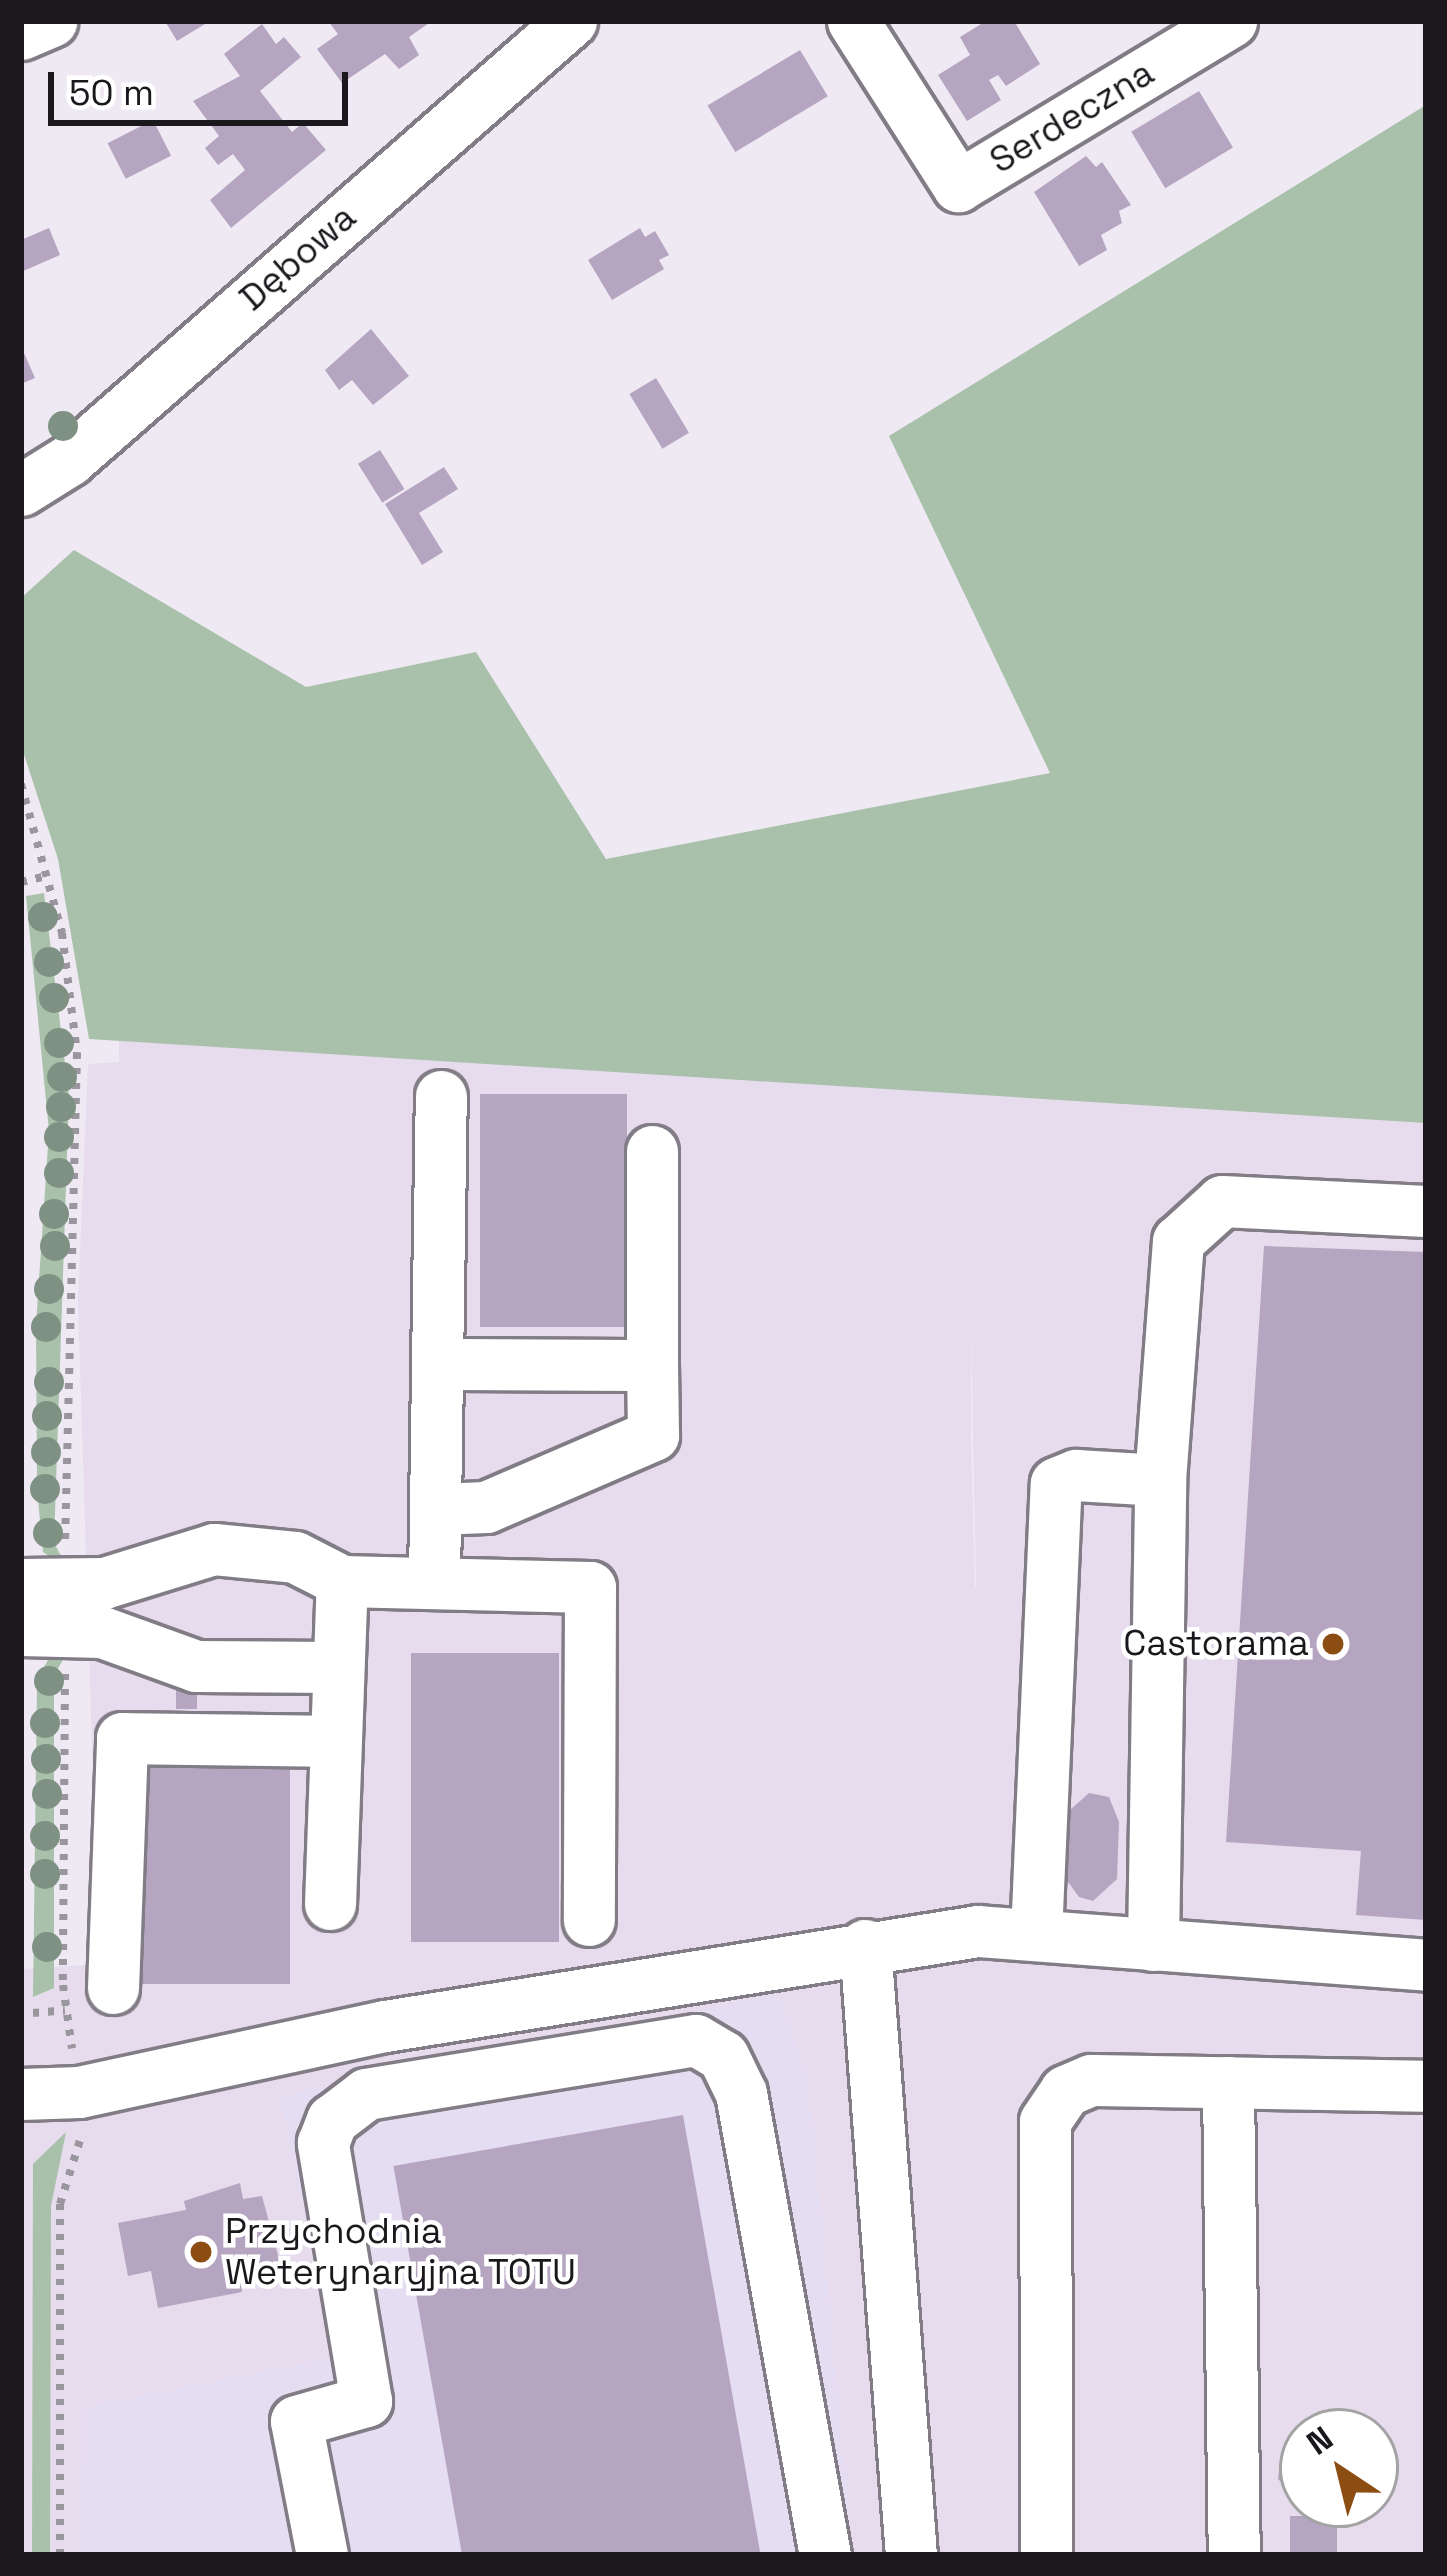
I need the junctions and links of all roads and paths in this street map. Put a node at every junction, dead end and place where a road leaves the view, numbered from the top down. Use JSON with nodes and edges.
{"nodes":[{"id":1,"x":51,"y":21,"type":"edge"},
{"id":2,"x":571,"y":21,"type":"edge"},
{"id":3,"x":853,"y":21,"type":"edge"},
{"id":4,"x":1231,"y":21,"type":"edge"},
{"id":5,"x":21,"y":34,"type":"edge"},
{"id":6,"x":69,"y":460,"type":"junction"},
{"id":7,"x":21,"y":490,"type":"edge"},
{"id":8,"x":21,"y":508,"type":"edge"},
{"id":9,"x":21,"y":784,"type":"edge"},
{"id":10,"x":48,"y":876,"type":"junction"},
{"id":11,"x":21,"y":882,"type":"edge"},
{"id":12,"x":441,"y":1096,"type":"dead end"},
{"id":13,"x":652,"y":1151,"type":"dead end"},
{"id":14,"x":1426,"y":1211,"type":"edge"},
{"id":15,"x":437,"y":1364,"type":"junction"},
{"id":16,"x":652,"y":1365,"type":"junction"},
{"id":17,"x":1160,"y":1480,"type":"junction"},
{"id":18,"x":437,"y":1509,"type":"junction"},
{"id":19,"x":72,"y":1557,"type":"dead end"},
{"id":20,"x":342,"y":1581,"type":"junction"},
{"id":21,"x":434,"y":1583,"type":"junction"},
{"id":22,"x":21,"y":1584,"type":"edge"},
{"id":23,"x":21,"y":1630,"type":"edge"},
{"id":24,"x":70,"y":1666,"type":"dead end"},
{"id":25,"x":338,"y":1667,"type":"junction"},
{"id":26,"x":335,"y":1741,"type":"junction"},
{"id":27,"x":330,"y":1904,"type":"dead end"},
{"id":28,"x":589,"y":1920,"type":"dead end"},
{"id":29,"x":1036,"y":1935,"type":"junction"},
{"id":30,"x":865,"y":1945,"type":"junction"},
{"id":31,"x":1153,"y":1945,"type":"junction"},
{"id":32,"x":1426,"y":1965,"type":"edge"},
{"id":33,"x":113,"y":1988,"type":"dead end"},
{"id":34,"x":65,"y":2010,"type":"junction"},
{"id":35,"x":33,"y":2013,"type":"dead end"},
{"id":36,"x":76,"y":2066,"type":"dead end"},
{"id":37,"x":1228,"y":2082,"type":"junction"},
{"id":38,"x":1426,"y":2086,"type":"edge"},
{"id":39,"x":21,"y":2094,"type":"edge"},
{"id":40,"x":84,"y":2128,"type":"dead end"},
{"id":41,"x":60,"y":2555,"type":"edge"},
{"id":42,"x":322,"y":2555,"type":"edge"},
{"id":43,"x":825,"y":2555,"type":"edge"},
{"id":44,"x":911,"y":2555,"type":"edge"},
{"id":45,"x":1046,"y":2555,"type":"edge"},
{"id":46,"x":1234,"y":2555,"type":"edge"}],
"edges":[{"from":1,"to":5,"type":"street"},
{"from":2,"to":6,"type":"street","name":"Dębowa"},
{"from":3,"to":4,"type":"street","name":"Serdeczna"},
{"from":6,"to":7,"type":"street","name":"Dębowa"},
{"from":6,"to":8,"type":"street"},
{"from":9,"to":10,"type":"path"},
{"from":10,"to":11,"type":"path"},
{"from":10,"to":19,"type":"path"},
{"from":12,"to":15,"type":"street"},
{"from":13,"to":16,"type":"street"},
{"from":14,"to":17,"type":"street"},
{"from":15,"to":16,"type":"street"},
{"from":15,"to":18,"type":"street"},
{"from":16,"to":18,"type":"street"},
{"from":17,"to":29,"type":"street"},
{"from":17,"to":31,"type":"street"},
{"from":18,"to":21,"type":"street"},
{"from":20,"to":21,"type":"street"},
{"from":20,"to":22,"type":"street"},
{"from":20,"to":25,"type":"street"},
{"from":21,"to":28,"type":"street"},
{"from":23,"to":25,"type":"street"},
{"from":24,"to":34,"type":"path"},
{"from":25,"to":26,"type":"street"},
{"from":26,"to":27,"type":"street"},
{"from":26,"to":33,"type":"street"},
{"from":29,"to":30,"type":"street"},
{"from":29,"to":31,"type":"street"},
{"from":30,"to":39,"type":"street"},
{"from":30,"to":44,"type":"street"},
{"from":31,"to":32,"type":"street"},
{"from":34,"to":35,"type":"path"},
{"from":34,"to":36,"type":"path"},
{"from":37,"to":38,"type":"street"},
{"from":37,"to":45,"type":"street"},
{"from":37,"to":46,"type":"street"},
{"from":40,"to":41,"type":"path"},
{"from":42,"to":43,"type":"street"}]}
